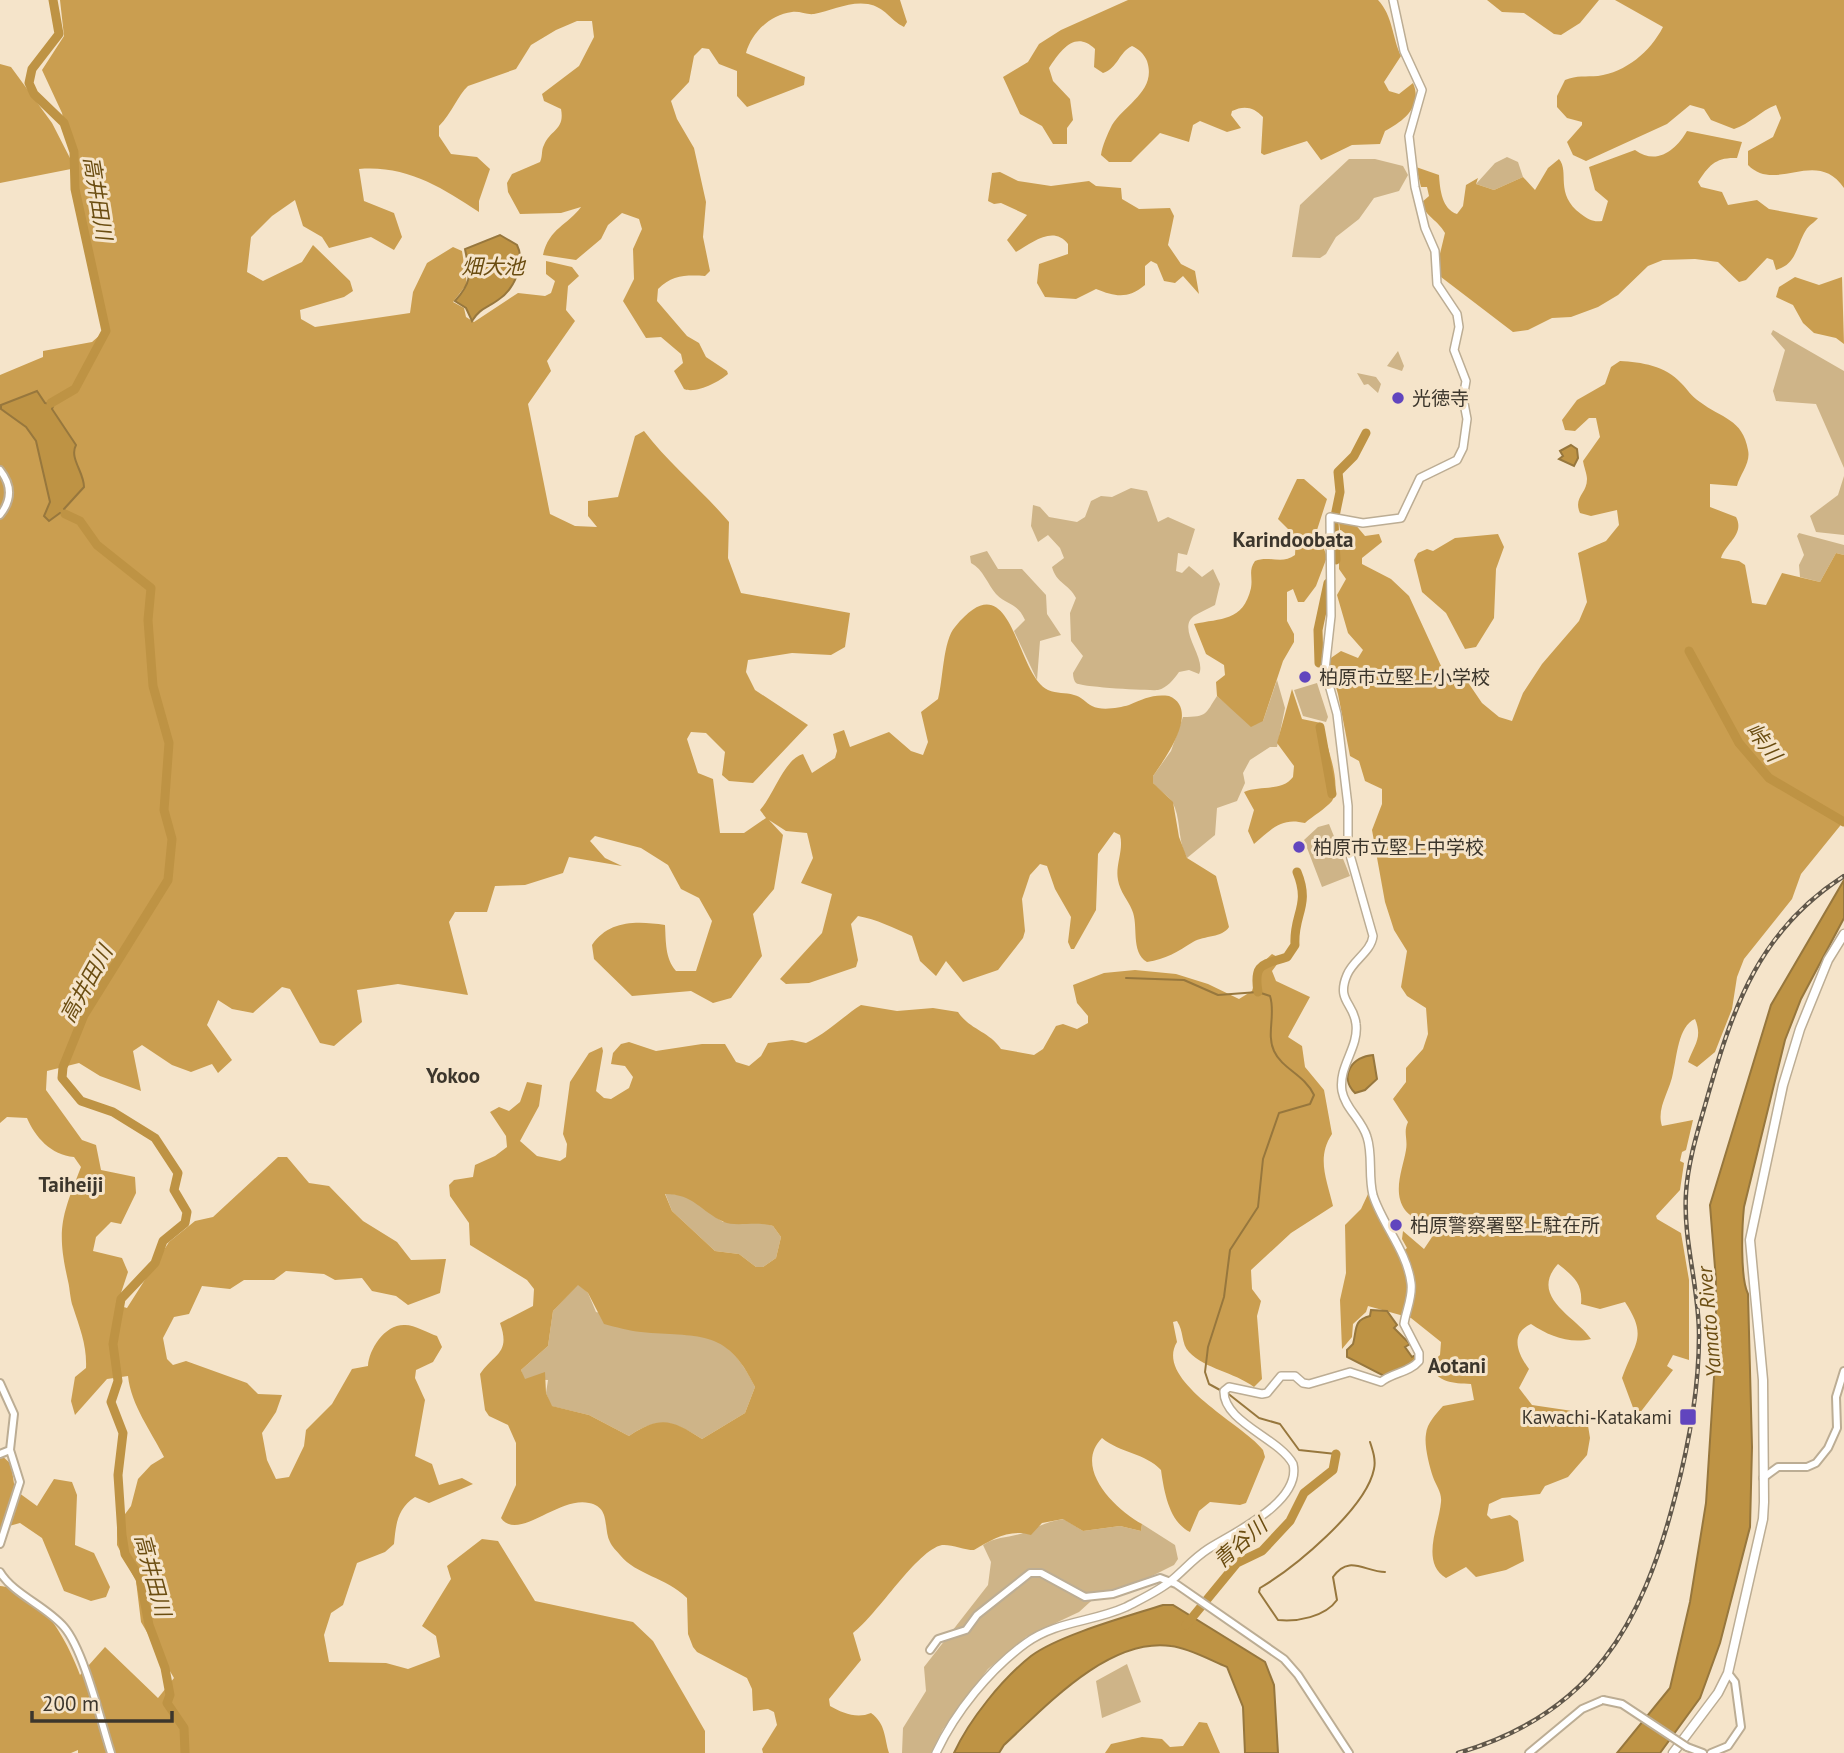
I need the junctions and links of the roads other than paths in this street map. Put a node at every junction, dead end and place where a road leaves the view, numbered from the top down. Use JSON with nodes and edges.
{"nodes":[{"id":1,"x":1392,"y":0,"type":"edge"},
{"id":2,"x":0,"y":470,"type":"edge"},
{"id":3,"x":0,"y":515,"type":"edge"},
{"id":4,"x":1844,"y":934,"type":"edge"},
{"id":5,"x":1844,"y":1371,"type":"edge"},
{"id":6,"x":0,"y":1383,"type":"edge"},
{"id":7,"x":9,"y":1450,"type":"junction"},
{"id":8,"x":0,"y":1454,"type":"edge"},
{"id":9,"x":1763,"y":1478,"type":"junction"},
{"id":10,"x":0,"y":1544,"type":"edge"},
{"id":11,"x":0,"y":1572,"type":"edge"},
{"id":12,"x":1173,"y":1583,"type":"junction"},
{"id":13,"x":930,"y":1650,"type":"dead end"},
{"id":14,"x":1728,"y":1673,"type":"junction"},
{"id":15,"x":111,"y":1753,"type":"edge"},
{"id":16,"x":936,"y":1753,"type":"edge"},
{"id":17,"x":1349,"y":1753,"type":"edge"},
{"id":18,"x":1529,"y":1753,"type":"edge"},
{"id":19,"x":1673,"y":1753,"type":"edge"},
{"id":20,"x":1703,"y":1753,"type":"edge"},
{"id":21,"x":1711,"y":1753,"type":"edge"}],
"edges":[{"from":1,"to":12,"type":"main road"},
{"from":2,"to":3,"type":"street"},
{"from":4,"to":9,"type":"highway"},
{"from":5,"to":9,"type":"street"},
{"from":6,"to":7,"type":"street"},
{"from":7,"to":8,"type":"street"},
{"from":7,"to":10,"type":"street"},
{"from":9,"to":14,"type":"highway"},
{"from":11,"to":15,"type":"street"},
{"from":12,"to":13,"type":"street"},
{"from":12,"to":16,"type":"main road"},
{"from":12,"to":17,"type":"street"},
{"from":14,"to":19,"type":"highway"},
{"from":14,"to":21,"type":"street"},
{"from":18,"to":20,"type":"street","bridge":true}]}
